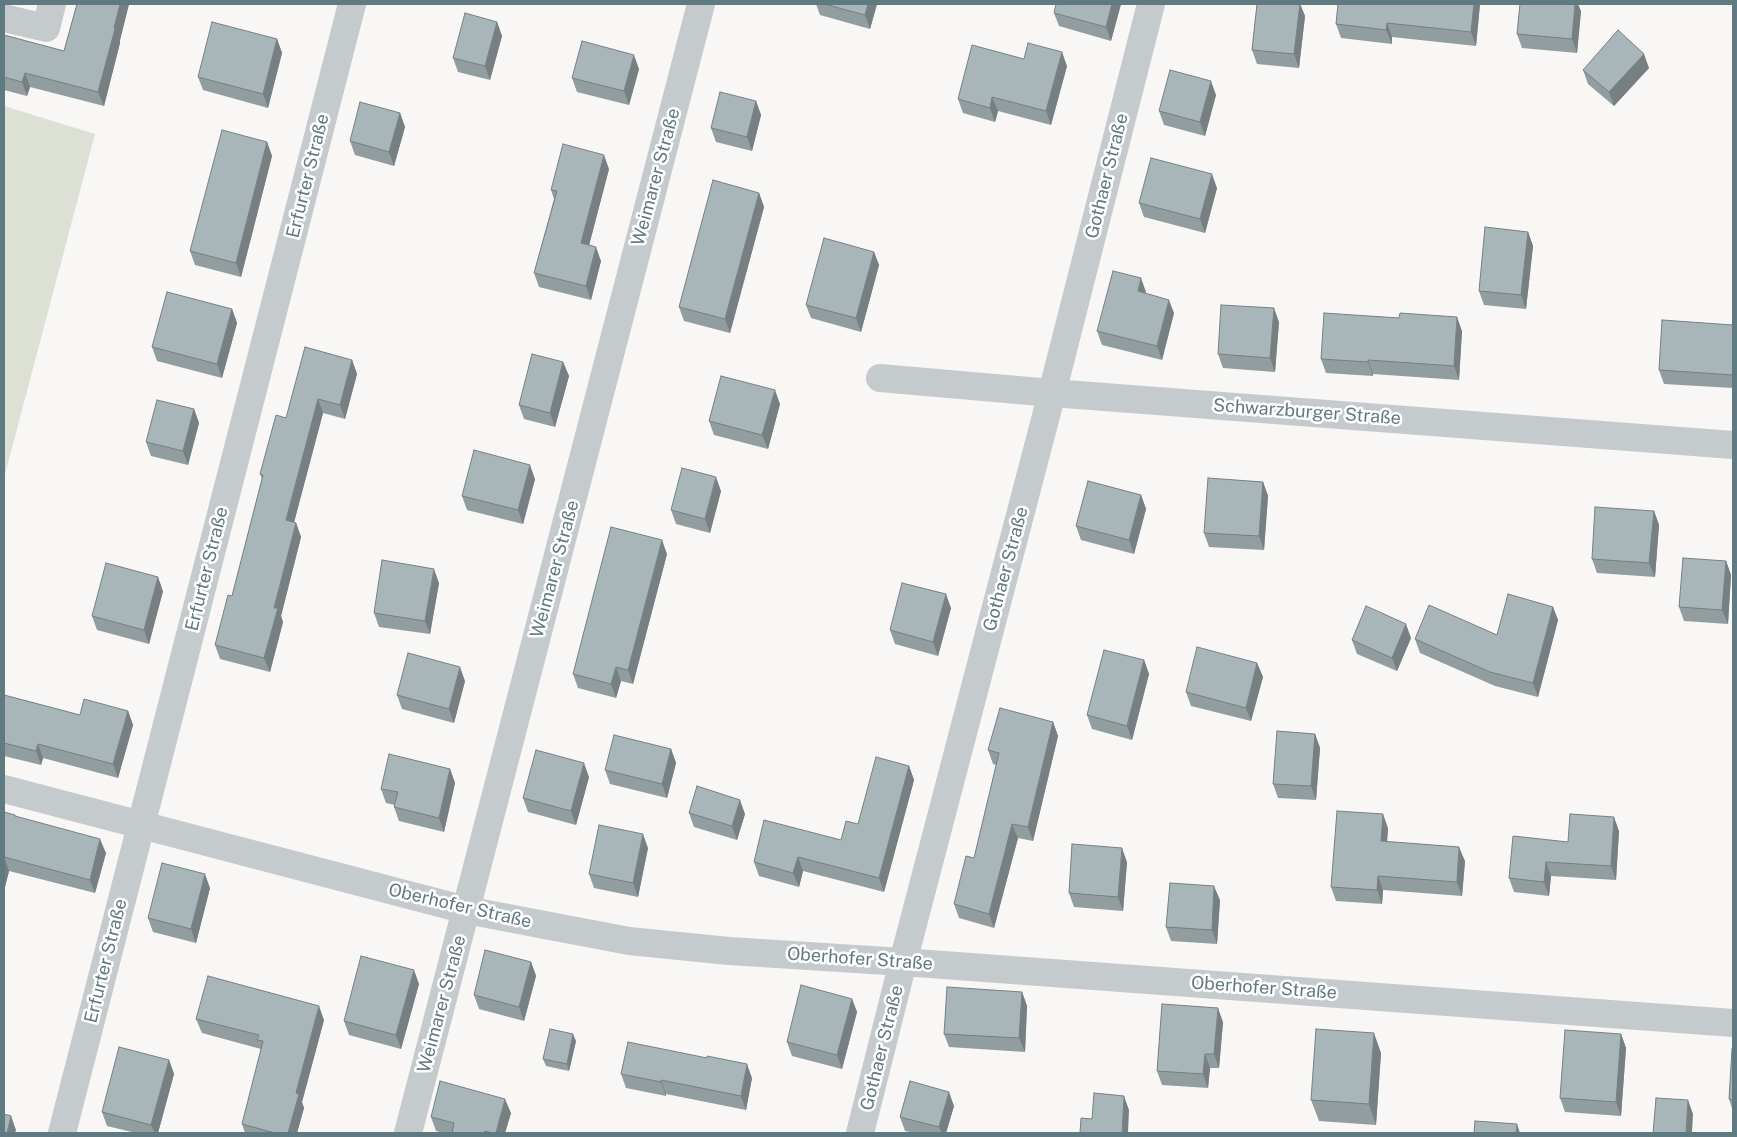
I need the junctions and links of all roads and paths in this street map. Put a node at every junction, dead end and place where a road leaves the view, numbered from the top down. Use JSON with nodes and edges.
{"nodes":[{"id":1,"x":52,"y":4,"type":"edge"},
{"id":2,"x":352,"y":4,"type":"edge"},
{"id":3,"x":701,"y":4,"type":"edge"},
{"id":4,"x":1151,"y":4,"type":"edge"},
{"id":5,"x":4,"y":18,"type":"edge"},
{"id":6,"x":880,"y":378,"type":"dead end"},
{"id":7,"x":1052,"y":393,"type":"junction"},
{"id":8,"x":1733,"y":445,"type":"edge"},
{"id":9,"x":4,"y":789,"type":"edge"},
{"id":10,"x":141,"y":825,"type":"junction"},
{"id":11,"x":466,"y":910,"type":"junction"},
{"id":12,"x":903,"y":962,"type":"junction"},
{"id":13,"x":1733,"y":1023,"type":"edge"},
{"id":14,"x":62,"y":1133,"type":"edge"},
{"id":15,"x":408,"y":1133,"type":"edge"},
{"id":16,"x":860,"y":1133,"type":"edge"}],
"edges":[{"from":1,"to":5,"type":"street"},
{"from":2,"to":10,"type":"street","name":"Erfurter Straße"},
{"from":3,"to":11,"type":"street","name":"Weimarer Straße"},
{"from":4,"to":7,"type":"street","name":"Gothaer Straße"},
{"from":6,"to":7,"type":"street","name":"Schwarzburger Straße"},
{"from":7,"to":8,"type":"street","name":"Schwarzburger Straße"},
{"from":7,"to":12,"type":"street","name":"Gothaer Straße"},
{"from":9,"to":10,"type":"street","name":"Oberhofer Straße"},
{"from":10,"to":11,"type":"street","name":"Oberhofer Straße"},
{"from":10,"to":14,"type":"street","name":"Erfurter Straße"},
{"from":11,"to":12,"type":"street","name":"Oberhofer Straße"},
{"from":11,"to":15,"type":"street","name":"Weimarer Straße"},
{"from":12,"to":13,"type":"street","name":"Oberhofer Straße"},
{"from":12,"to":16,"type":"street","name":"Gothaer Straße"}]}
